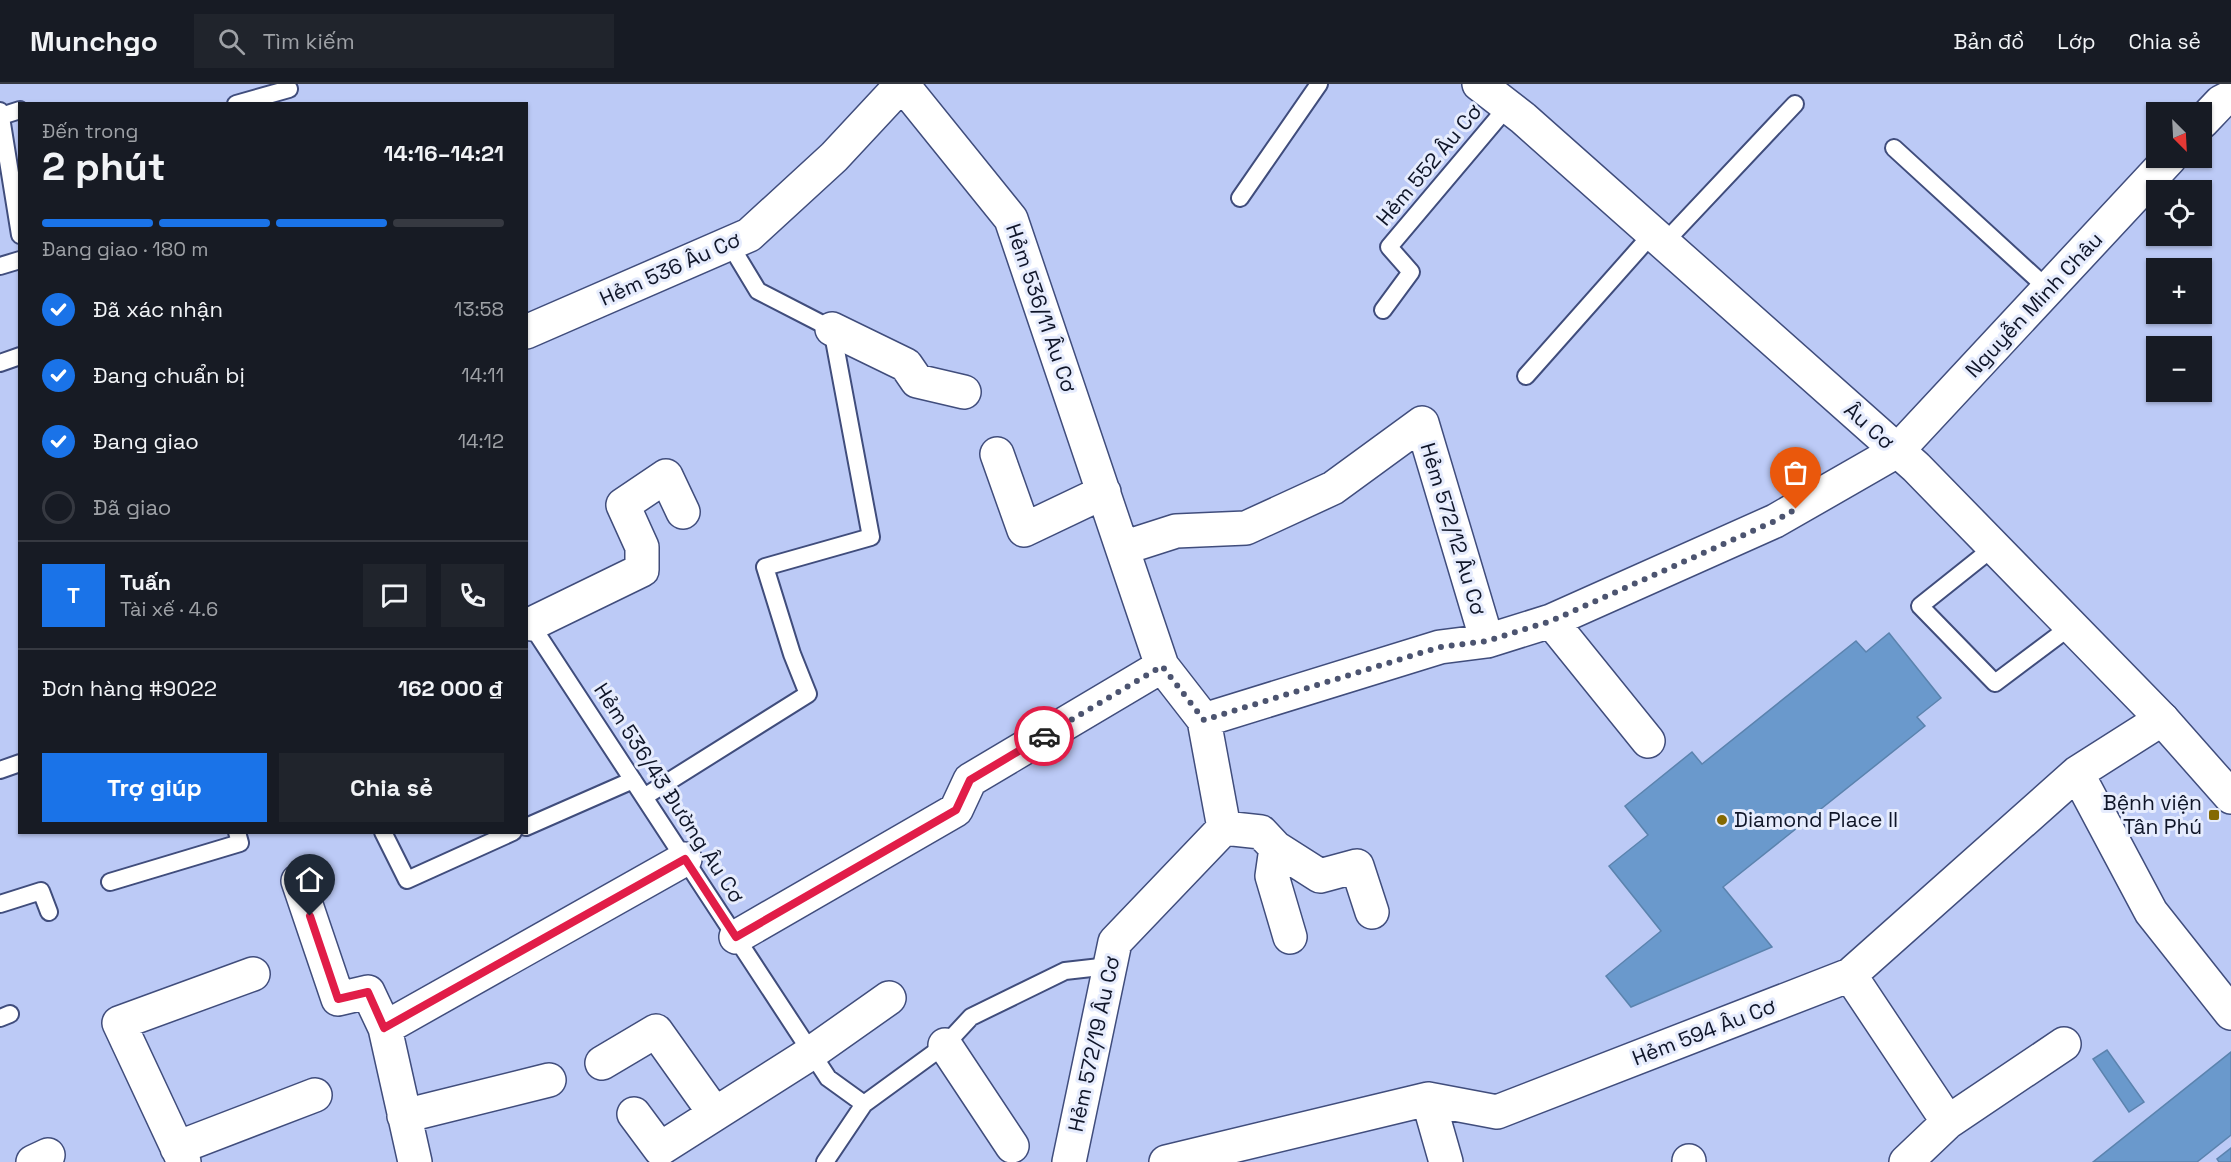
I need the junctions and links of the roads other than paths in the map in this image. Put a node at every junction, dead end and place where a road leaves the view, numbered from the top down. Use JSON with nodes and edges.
{"nodes":[{"id":1,"x":902,"y":84,"type":"edge"},
{"id":2,"x":1319,"y":84,"type":"edge"},
{"id":3,"x":1489,"y":90,"type":"edge"},
{"id":4,"x":292,"y":92,"type":"edge"},
{"id":5,"x":2231,"y":97,"type":"edge"},
{"id":6,"x":245,"y":102,"type":"edge"},
{"id":7,"x":1795,"y":104,"type":"dead end"},
{"id":8,"x":18,"y":110,"type":"edge"},
{"id":9,"x":2212,"y":111,"type":"edge"},
{"id":10,"x":1,"y":113,"type":"edge"},
{"id":11,"x":1894,"y":148,"type":"dead end"},
{"id":12,"x":2161,"y":168,"type":"edge"},
{"id":13,"x":1240,"y":198,"type":"dead end"},
{"id":14,"x":18,"y":222,"type":"edge"},
{"id":15,"x":1658,"y":238,"type":"junction"},
{"id":16,"x":729,"y":243,"type":"junction"},
{"id":17,"x":18,"y":261,"type":"edge"},
{"id":18,"x":0,"y":266,"type":"edge"},
{"id":19,"x":2049,"y":290,"type":"junction"},
{"id":20,"x":1383,"y":310,"type":"dead end"},
{"id":21,"x":832,"y":329,"type":"junction"},
{"id":22,"x":528,"y":331,"type":"edge"},
{"id":23,"x":18,"y":357,"type":"edge"},
{"id":24,"x":0,"y":363,"type":"edge"},
{"id":25,"x":1526,"y":376,"type":"dead end"},
{"id":26,"x":964,"y":392,"type":"dead end"},
{"id":27,"x":1897,"y":451,"type":"junction"},
{"id":28,"x":997,"y":454,"type":"dead end"},
{"id":29,"x":1104,"y":492,"type":"junction"},
{"id":30,"x":683,"y":512,"type":"dead end"},
{"id":31,"x":1994,"y":547,"type":"junction"},
{"id":32,"x":1123,"y":548,"type":"junction"},
{"id":33,"x":529,"y":621,"type":"edge"},
{"id":34,"x":1551,"y":621,"type":"junction"},
{"id":35,"x":2071,"y":626,"type":"junction"},
{"id":36,"x":1487,"y":641,"type":"junction"},
{"id":37,"x":1162,"y":666,"type":"junction"},
{"id":38,"x":2162,"y":719,"type":"junction"},
{"id":39,"x":1204,"y":720,"type":"junction"},
{"id":40,"x":1648,"y":741,"type":"dead end"},
{"id":41,"x":18,"y":764,"type":"edge"},
{"id":42,"x":0,"y":770,"type":"edge"},
{"id":43,"x":2077,"y":772,"type":"junction"},
{"id":44,"x":633,"y":780,"type":"junction"},
{"id":45,"x":644,"y":797,"type":"junction"},
{"id":46,"x":2231,"y":797,"type":"edge"},
{"id":47,"x":528,"y":826,"type":"edge"},
{"id":48,"x":1224,"y":828,"type":"junction"},
{"id":49,"x":384,"y":834,"type":"edge"},
{"id":50,"x":509,"y":834,"type":"edge"},
{"id":51,"x":239,"y":838,"type":"edge"},
{"id":52,"x":1276,"y":848,"type":"junction"},
{"id":53,"x":685,"y":859,"type":"junction"},
{"id":54,"x":298,"y":881,"type":"dead end"},
{"id":55,"x":110,"y":882,"type":"dead end"},
{"id":56,"x":0,"y":904,"type":"edge"},
{"id":57,"x":49,"y":912,"type":"dead end"},
{"id":58,"x":1372,"y":912,"type":"dead end"},
{"id":59,"x":736,"y":937,"type":"junction"},
{"id":60,"x":1290,"y":937,"type":"dead end"},
{"id":61,"x":1109,"y":966,"type":"junction"},
{"id":62,"x":253,"y":974,"type":"dead end"},
{"id":63,"x":1850,"y":975,"type":"junction"},
{"id":64,"x":890,"y":998,"type":"dead end"},
{"id":65,"x":2231,"y":1013,"type":"edge"},
{"id":66,"x":384,"y":1028,"type":"junction"},
{"id":67,"x":2064,"y":1044,"type":"dead end"},
{"id":68,"x":945,"y":1046,"type":"junction"},
{"id":69,"x":812,"y":1053,"type":"junction"},
{"id":70,"x":602,"y":1063,"type":"dead end"},
{"id":71,"x":549,"y":1080,"type":"dead end"},
{"id":72,"x":315,"y":1095,"type":"dead end"},
{"id":73,"x":1428,"y":1099,"type":"junction"},
{"id":74,"x":864,"y":1104,"type":"junction"},
{"id":75,"x":634,"y":1114,"type":"dead end"},
{"id":76,"x":715,"y":1114,"type":"junction"},
{"id":77,"x":404,"y":1116,"type":"junction"},
{"id":78,"x":1948,"y":1122,"type":"junction"},
{"id":79,"x":1012,"y":1146,"type":"dead end"},
{"id":80,"x":181,"y":1155,"type":"edge"},
{"id":81,"x":415,"y":1162,"type":"edge"},
{"id":82,"x":825,"y":1162,"type":"edge"},
{"id":83,"x":1069,"y":1162,"type":"edge"},
{"id":84,"x":1166,"y":1162,"type":"edge"},
{"id":85,"x":1446,"y":1162,"type":"edge"},
{"id":86,"x":1906,"y":1162,"type":"edge"}],
"edges":[{"from":1,"to":16,"type":"street","name":"Hẻm 536 Âu Cơ"},
{"from":1,"to":29,"type":"street","name":"Hẻm 536/11 Âu Cơ"},
{"from":2,"to":13,"type":"lane"},
{"from":3,"to":15,"type":"street","name":"Âu Cơ"},
{"from":3,"to":20,"type":"lane","name":"Hẻm 552 Âu Cơ"},
{"from":4,"to":6,"type":"lane"},
{"from":5,"to":9,"type":"street"},
{"from":7,"to":15,"type":"lane"},
{"from":8,"to":10,"type":"lane"},
{"from":10,"to":14,"type":"lane"},
{"from":11,"to":19,"type":"lane"},
{"from":12,"to":19,"type":"street","name":"Nguyễn Minh Châu"},
{"from":15,"to":25,"type":"lane"},
{"from":15,"to":27,"type":"street","name":"Âu Cơ"},
{"from":16,"to":21,"type":"lane"},
{"from":16,"to":22,"type":"street","name":"Hẻm 536 Âu Cơ"},
{"from":17,"to":18,"type":"lane"},
{"from":19,"to":27,"type":"street","name":"Nguyễn Minh Châu"},
{"from":21,"to":26,"type":"street"},
{"from":21,"to":45,"type":"lane"},
{"from":23,"to":24,"type":"lane"},
{"from":27,"to":31,"type":"street","name":"Âu Cơ"},
{"from":27,"to":34,"type":"street","name":"Nguyễn Minh Châu"},
{"from":28,"to":29,"type":"street"},
{"from":29,"to":32,"type":"street","name":"Hẻm 536/11 Âu Cơ"},
{"from":30,"to":33,"type":"street"},
{"from":31,"to":35,"type":"street","name":"Âu Cơ"},
{"from":31,"to":35,"type":"lane"},
{"from":32,"to":36,"type":"street","name":"Hẻm 572/12 Âu Cơ"},
{"from":32,"to":37,"type":"street","name":"Hẻm 536/11 Âu Cơ"},
{"from":33,"to":44,"type":"lane","name":"Hẻm 536/43 Đường Âu Cơ"},
{"from":34,"to":36,"type":"street","name":"Nguyễn Minh Châu"},
{"from":34,"to":40,"type":"street"},
{"from":35,"to":38,"type":"street","name":"Âu Cơ"},
{"from":36,"to":39,"type":"street","name":"Nguyễn Minh Châu"},
{"from":37,"to":39,"type":"street","name":"Hẻm 536/11 Âu Cơ"},
{"from":37,"to":59,"type":"street"},
{"from":38,"to":43,"type":"street","name":"Hẻm 594 Âu Cơ"},
{"from":38,"to":46,"type":"street","name":"Âu Cơ"},
{"from":39,"to":48,"type":"street"},
{"from":41,"to":42,"type":"lane"},
{"from":43,"to":63,"type":"street","name":"Hẻm 594 Âu Cơ"},
{"from":43,"to":65,"type":"street"},
{"from":44,"to":45,"type":"lane","name":"Hẻm 536/43 Đường Âu Cơ"},
{"from":44,"to":47,"type":"lane"},
{"from":45,"to":53,"type":"lane","name":"Hẻm 536/43 Đường Âu Cơ"},
{"from":48,"to":52,"type":"street"},
{"from":48,"to":61,"type":"street","name":"Hẻm 572/19 Âu Cơ"},
{"from":49,"to":50,"type":"lane"},
{"from":51,"to":55,"type":"lane"},
{"from":52,"to":58,"type":"street"},
{"from":52,"to":60,"type":"street"},
{"from":53,"to":59,"type":"lane","name":"Hẻm 536/43 Đường Âu Cơ"},
{"from":53,"to":66,"type":"street"},
{"from":54,"to":66,"type":"street"},
{"from":56,"to":57,"type":"lane"},
{"from":59,"to":69,"type":"lane","name":"Hẻm 536/43 Đường Âu Cơ"},
{"from":61,"to":68,"type":"lane"},
{"from":61,"to":83,"type":"street","name":"Hẻm 572/19 Âu Cơ"},
{"from":62,"to":80,"type":"street"},
{"from":63,"to":73,"type":"street","name":"Hẻm 594 Âu Cơ"},
{"from":63,"to":78,"type":"street"},
{"from":64,"to":69,"type":"street"},
{"from":66,"to":77,"type":"street"},
{"from":67,"to":78,"type":"street"},
{"from":68,"to":74,"type":"lane"},
{"from":68,"to":79,"type":"street"},
{"from":69,"to":74,"type":"lane","name":"Hẻm 536/43 Đường Âu Cơ"},
{"from":69,"to":76,"type":"street"},
{"from":70,"to":76,"type":"street"},
{"from":71,"to":77,"type":"street"},
{"from":72,"to":80,"type":"street"},
{"from":73,"to":84,"type":"street","name":"Hẻm 594 Âu Cơ"},
{"from":73,"to":85,"type":"street"},
{"from":74,"to":82,"type":"lane"},
{"from":75,"to":76,"type":"street"},
{"from":77,"to":81,"type":"street"},
{"from":78,"to":86,"type":"street"}]}
